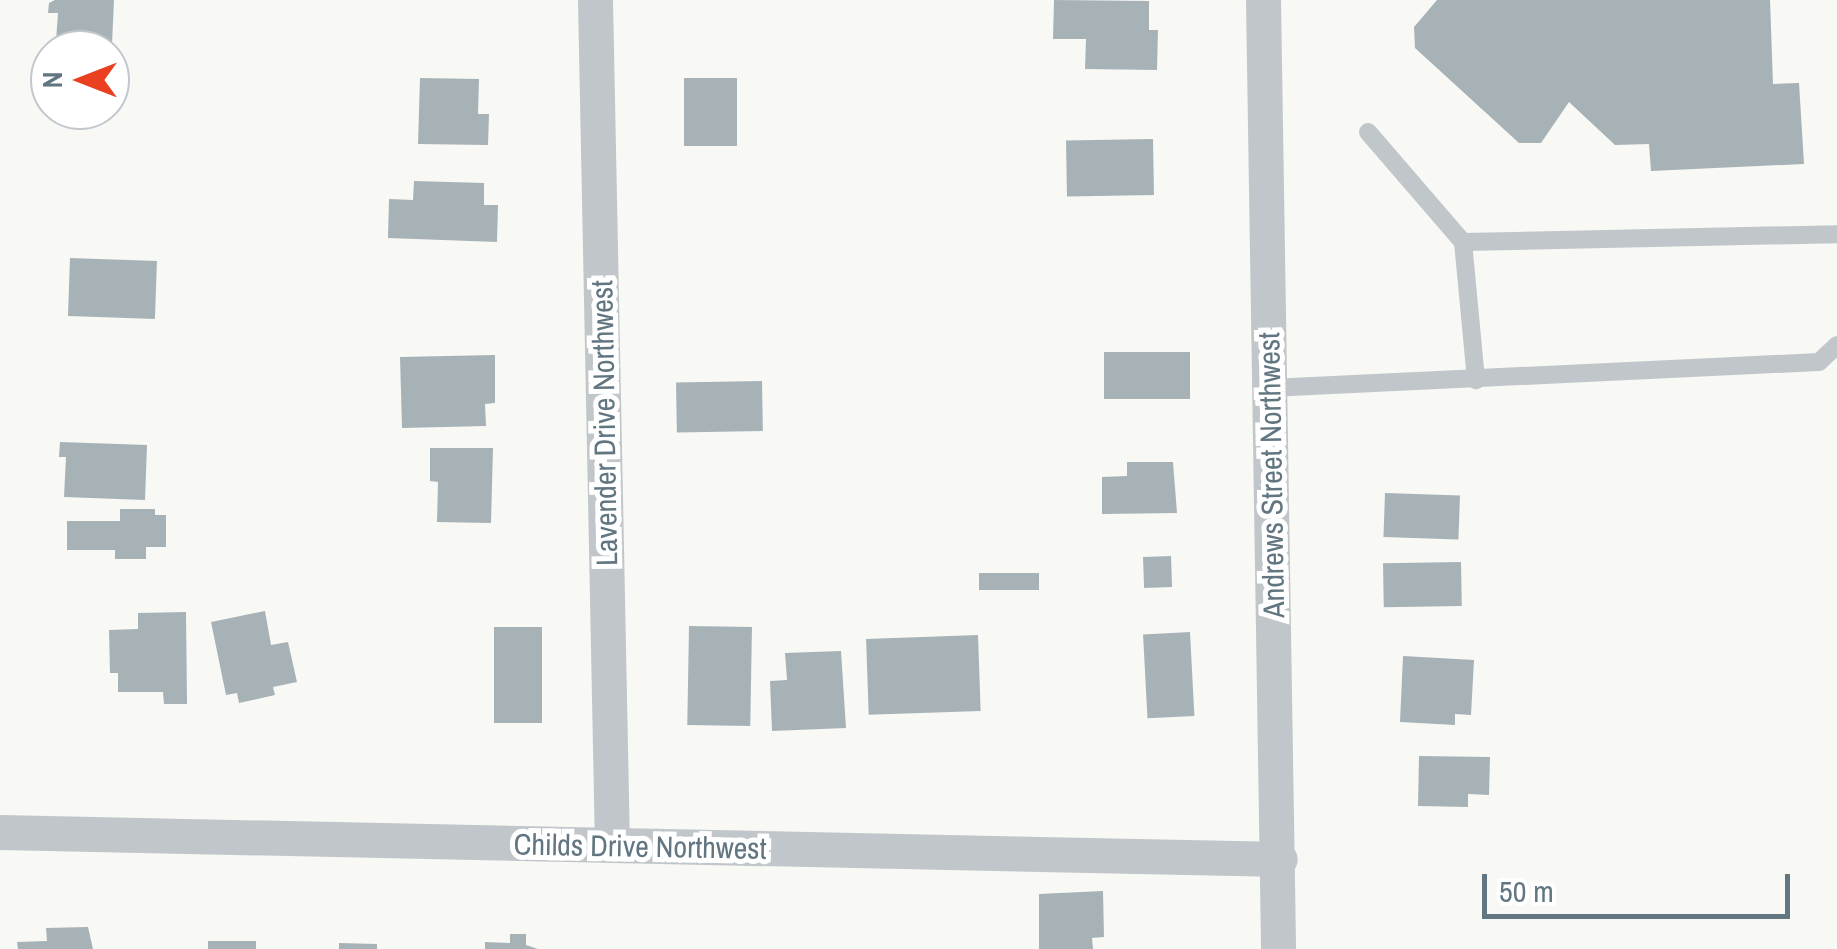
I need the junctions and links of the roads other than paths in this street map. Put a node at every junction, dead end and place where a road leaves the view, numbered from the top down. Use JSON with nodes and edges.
{"nodes":[{"id":1,"x":595,"y":0,"type":"edge"},
{"id":2,"x":1263,"y":0,"type":"edge"},
{"id":3,"x":1368,"y":132,"type":"dead end"},
{"id":4,"x":1837,"y":234,"type":"edge"},
{"id":5,"x":1463,"y":242,"type":"junction"},
{"id":6,"x":1837,"y":345,"type":"edge"},
{"id":7,"x":1476,"y":380,"type":"junction"},
{"id":8,"x":1269,"y":388,"type":"junction"},
{"id":9,"x":0,"y":832,"type":"edge"},
{"id":10,"x":612,"y":845,"type":"junction"},
{"id":11,"x":1280,"y":859,"type":"junction"},
{"id":12,"x":1278,"y":949,"type":"edge"}],
"edges":[{"from":1,"to":10,"type":"street","name":"Lavender Drive Northwest"},
{"from":2,"to":8,"type":"street","name":"Andrews Street Northwest"},
{"from":3,"to":5,"type":"lane"},
{"from":4,"to":5,"type":"lane"},
{"from":5,"to":7,"type":"lane"},
{"from":6,"to":7,"type":"lane"},
{"from":7,"to":8,"type":"lane"},
{"from":8,"to":11,"type":"street","name":"Andrews Street Northwest"},
{"from":9,"to":10,"type":"street","name":"Childs Drive Northwest"},
{"from":10,"to":11,"type":"street","name":"Childs Drive Northwest"},
{"from":11,"to":12,"type":"street","name":"Andrews Street Northwest"}]}
